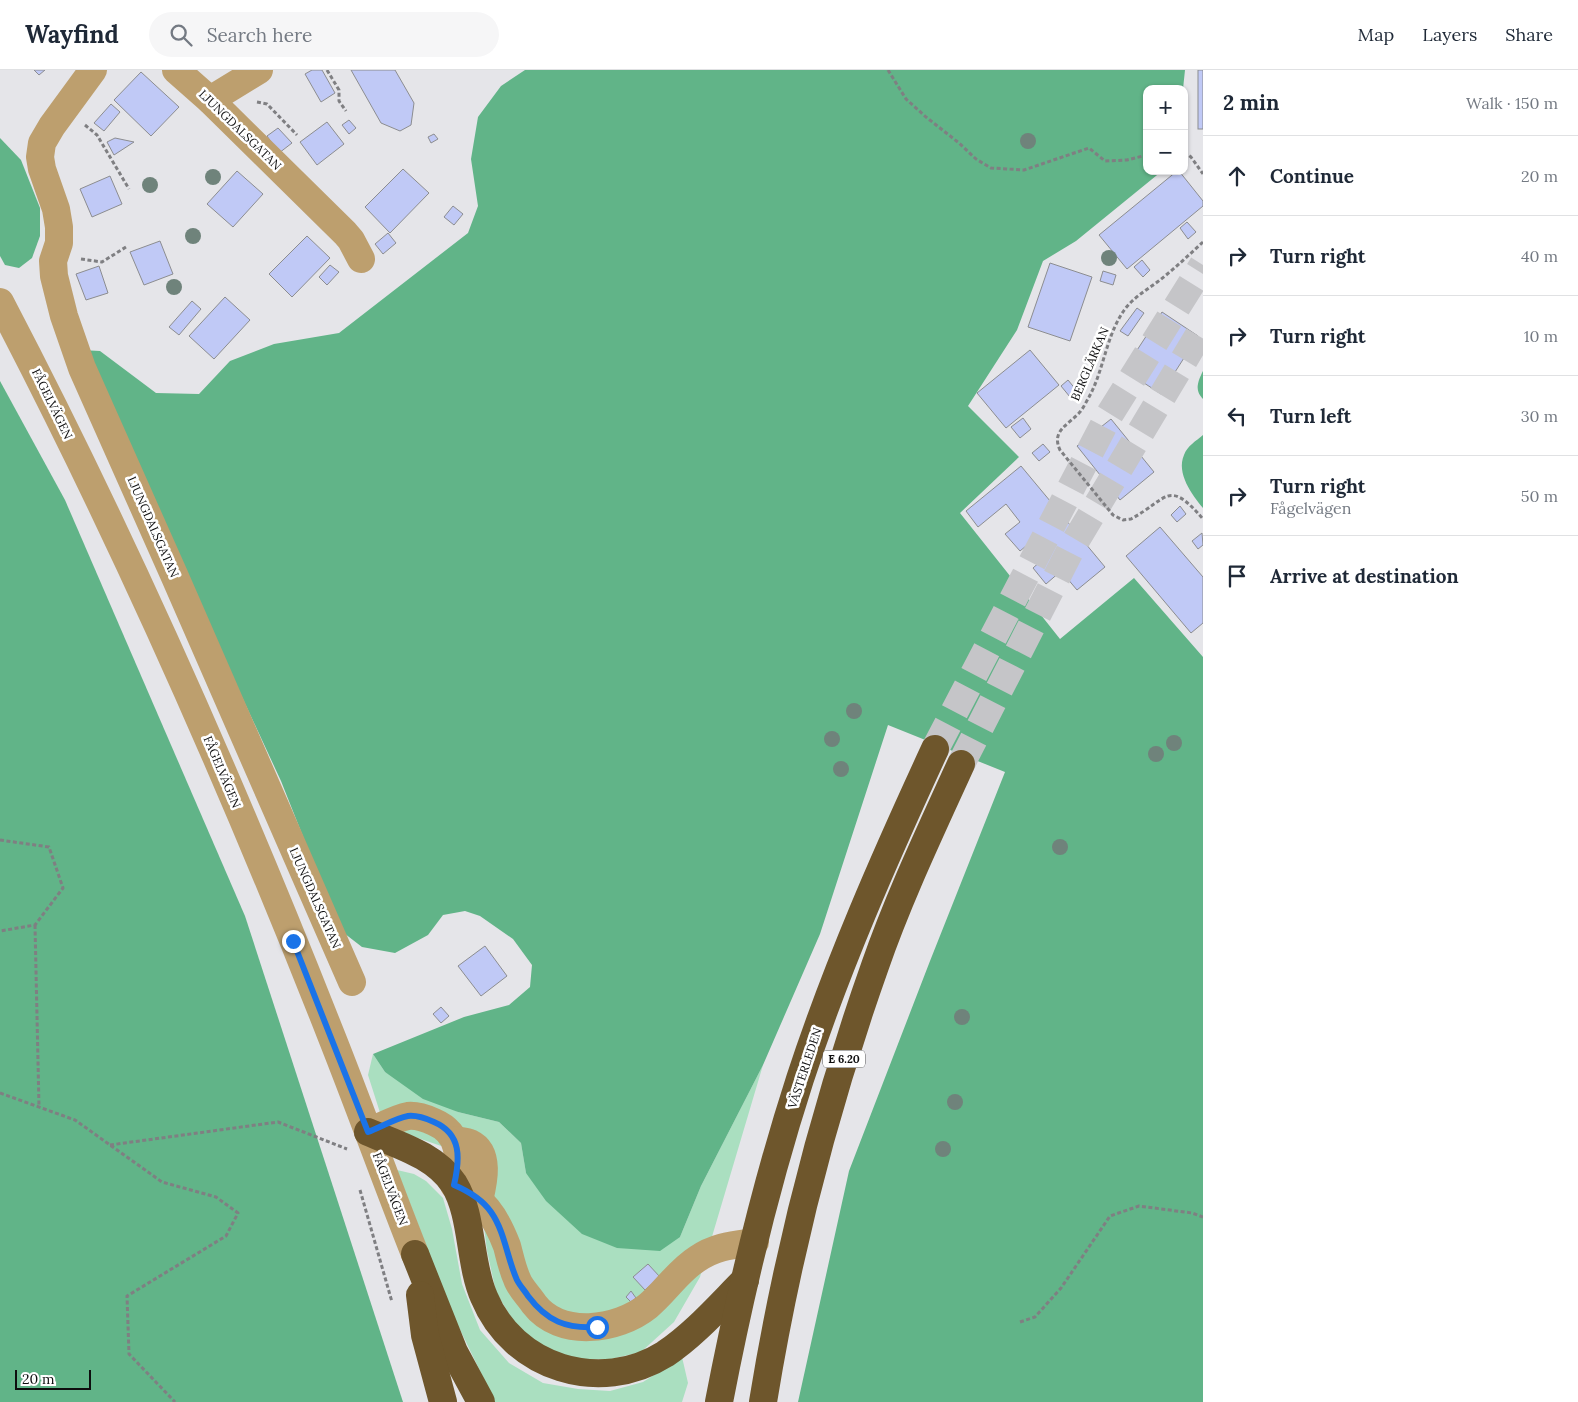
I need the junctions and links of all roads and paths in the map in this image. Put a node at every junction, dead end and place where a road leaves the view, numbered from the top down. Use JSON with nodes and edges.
{"nodes":[{"id":1,"x":93,"y":70,"type":"edge"},
{"id":2,"x":176,"y":70,"type":"edge"},
{"id":3,"x":259,"y":70,"type":"edge"},
{"id":4,"x":327,"y":70,"type":"edge"},
{"id":5,"x":888,"y":70,"type":"edge"},
{"id":6,"x":210,"y":100,"type":"junction"},
{"id":7,"x":252,"y":102,"type":"dead end"},
{"id":8,"x":65,"y":108,"type":"junction"},
{"id":9,"x":346,"y":111,"type":"dead end"},
{"id":10,"x":298,"y":135,"type":"dead end"},
{"id":11,"x":1188,"y":155,"type":"edge"},
{"id":12,"x":1143,"y":156,"type":"edge"},
{"id":13,"x":1203,"y":174,"type":"edge"},
{"id":14,"x":129,"y":189,"type":"dead end"},
{"id":15,"x":1203,"y":242,"type":"edge"},
{"id":16,"x":126,"y":247,"type":"dead end"},
{"id":17,"x":81,"y":259,"type":"dead end"},
{"id":18,"x":361,"y":259,"type":"dead end"},
{"id":19,"x":0,"y":302,"type":"edge"},
{"id":20,"x":1203,"y":519,"type":"edge"},
{"id":21,"x":935,"y":749,"type":"tunnel mouth"},
{"id":22,"x":961,"y":764,"type":"tunnel mouth"},
{"id":23,"x":0,"y":840,"type":"edge"},
{"id":24,"x":35,"y":925,"type":"junction"},
{"id":25,"x":0,"y":930,"type":"edge"},
{"id":26,"x":352,"y":982,"type":"dead end"},
{"id":27,"x":0,"y":1093,"type":"edge"},
{"id":28,"x":39,"y":1107,"type":"junction"},
{"id":29,"x":356,"y":1136,"type":"junction"},
{"id":30,"x":455,"y":1140,"type":"junction"},
{"id":31,"x":110,"y":1146,"type":"junction"},
{"id":32,"x":454,"y":1185,"type":"junction"},
{"id":33,"x":359,"y":1187,"type":"dead end"},
{"id":34,"x":479,"y":1201,"type":"junction"},
{"id":35,"x":1203,"y":1217,"type":"edge"},
{"id":36,"x":755,"y":1242,"type":"junction"},
{"id":37,"x":414,"y":1254,"type":"junction"},
{"id":38,"x":746,"y":1280,"type":"junction"},
{"id":39,"x":395,"y":1311,"type":"dead end"},
{"id":40,"x":1020,"y":1322,"type":"dead end"},
{"id":41,"x":175,"y":1402,"type":"edge"},
{"id":42,"x":443,"y":1402,"type":"edge"},
{"id":43,"x":481,"y":1402,"type":"edge"},
{"id":44,"x":719,"y":1402,"type":"edge"},
{"id":45,"x":762,"y":1402,"type":"edge"}],
"edges":[{"from":1,"to":8,"type":"street","name":"LJUNGDALSGATAN"},
{"from":2,"to":6,"type":"street","name":"LJUNGDALSGATAN"},
{"from":3,"to":6,"type":"street"},
{"from":4,"to":9,"type":"path"},
{"from":5,"to":12,"type":"path"},
{"from":6,"to":18,"type":"street","name":"LJUNGDALSGATAN"},
{"from":7,"to":10,"type":"path"},
{"from":8,"to":14,"type":"path"},
{"from":8,"to":26,"type":"street","name":"LJUNGDALSGATAN"},
{"from":11,"to":13,"type":"path"},
{"from":15,"to":20,"type":"path","name":"BERGLÄRKAN"},
{"from":16,"to":17,"type":"path"},
{"from":19,"to":29,"type":"street","name":"FÅGELVÄGEN"},
{"from":21,"to":36,"type":"highway","name":"VÄSTERLEDEN","number":"E 6.20"},
{"from":22,"to":45,"type":"highway","number":"E 6.20"},
{"from":23,"to":24,"type":"path"},
{"from":24,"to":25,"type":"path"},
{"from":24,"to":28,"type":"path"},
{"from":27,"to":28,"type":"path"},
{"from":28,"to":31,"type":"path"},
{"from":29,"to":30,"type":"street"},
{"from":29,"to":31,"type":"path"},
{"from":29,"to":32,"type":"highway"},
{"from":29,"to":37,"type":"street","name":"FÅGELVÄGEN"},
{"from":30,"to":32,"type":"street"},
{"from":30,"to":34,"type":"street"},
{"from":31,"to":41,"type":"path"},
{"from":32,"to":34,"type":"street"},
{"from":32,"to":38,"type":"highway"},
{"from":33,"to":39,"type":"path"},
{"from":34,"to":36,"type":"street"},
{"from":35,"to":40,"type":"path"},
{"from":36,"to":38,"type":"highway","name":"VÄSTERLEDEN","number":"E 6.20"},
{"from":37,"to":42,"type":"highway"},
{"from":37,"to":43,"type":"highway"},
{"from":38,"to":44,"type":"highway","name":"VÄSTERLEDEN","number":"E 6.20"}]}
